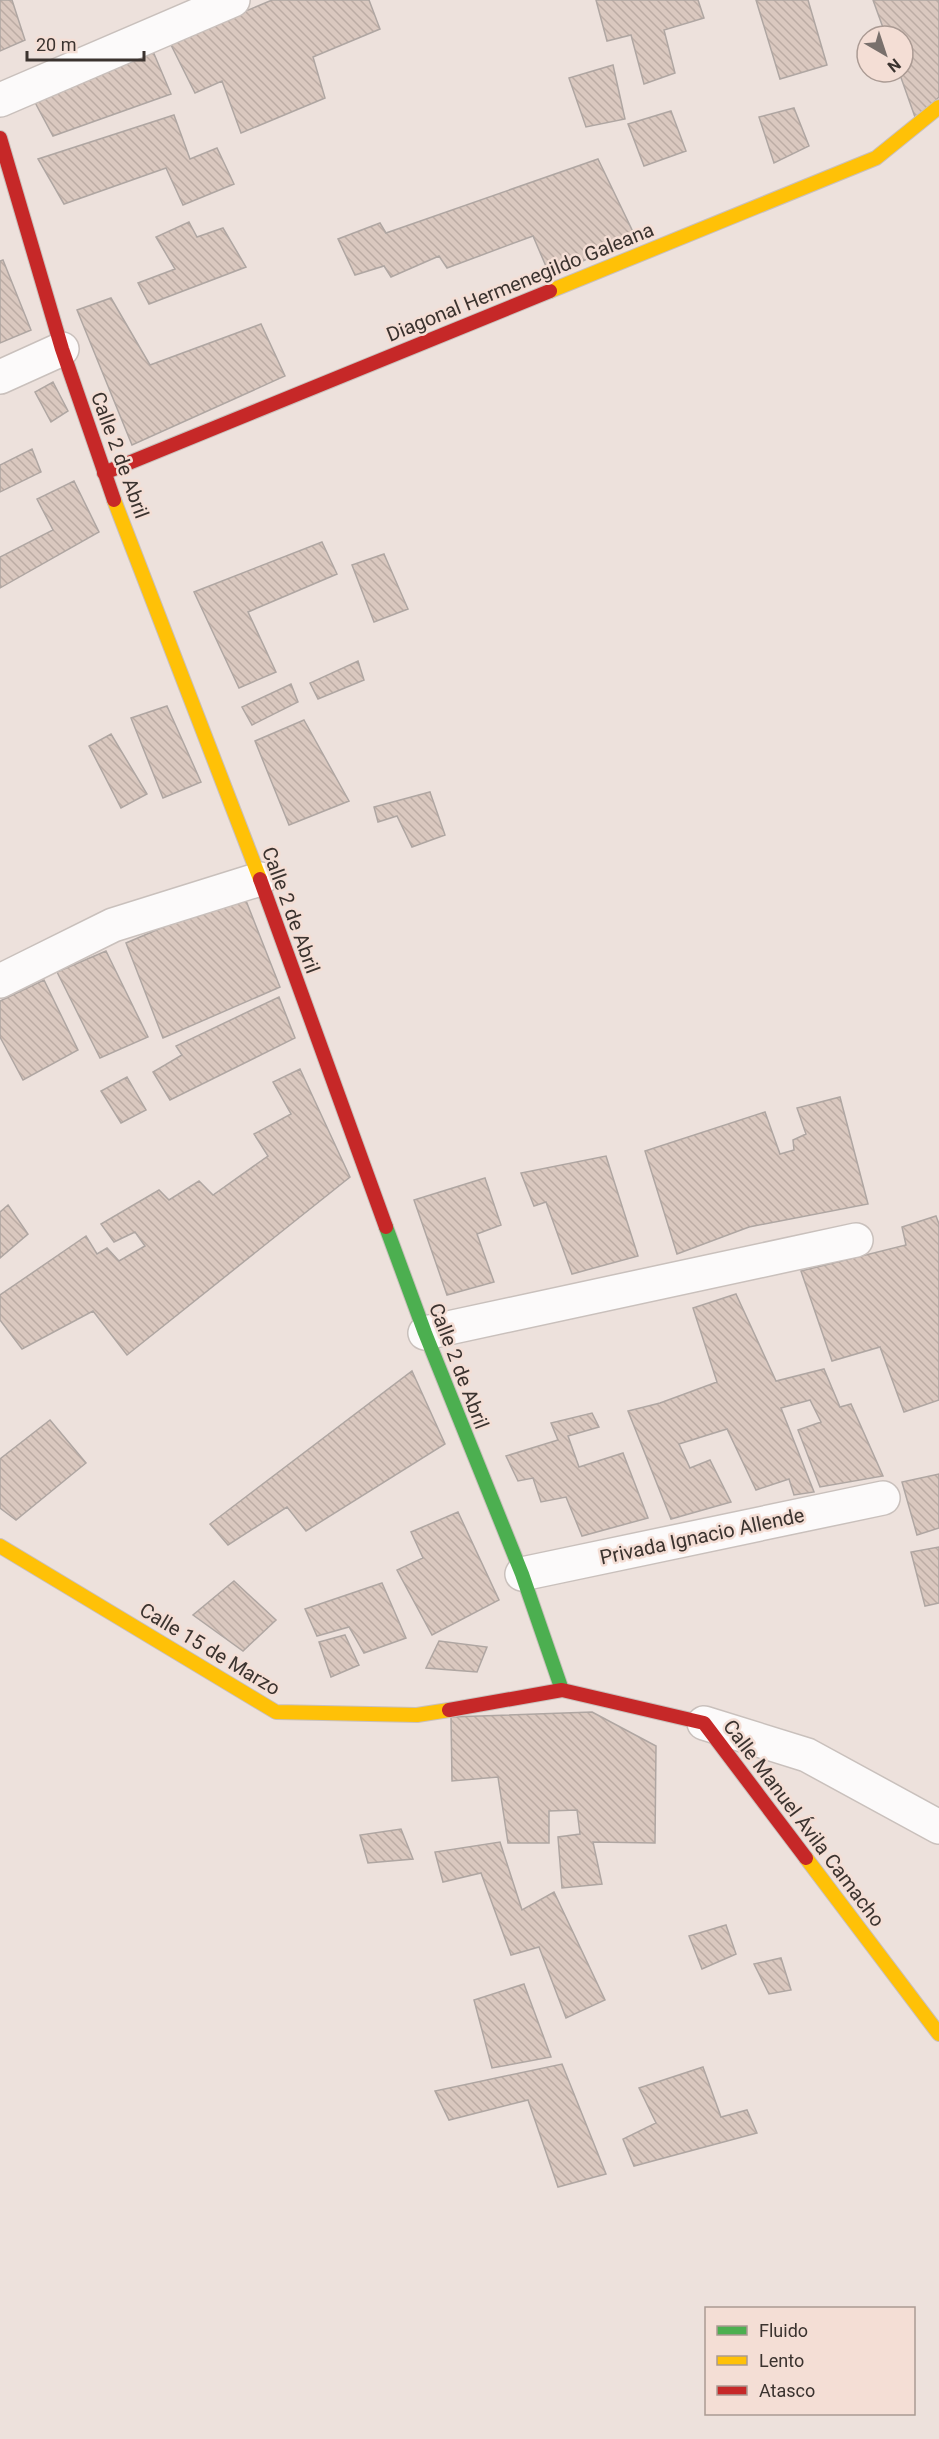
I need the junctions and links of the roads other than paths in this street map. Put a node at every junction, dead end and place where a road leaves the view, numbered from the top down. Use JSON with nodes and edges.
{"nodes":[{"id":1,"x":233,"y":0,"type":"edge"},
{"id":2,"x":0,"y":100,"type":"edge"},
{"id":3,"x":939,"y":107,"type":"edge"},
{"id":4,"x":0,"y":138,"type":"edge"},
{"id":5,"x":62,"y":350,"type":"junction"},
{"id":6,"x":0,"y":377,"type":"edge"},
{"id":7,"x":104,"y":473,"type":"junction"},
{"id":8,"x":260,"y":879,"type":"junction"},
{"id":9,"x":0,"y":981,"type":"edge"},
{"id":10,"x":856,"y":1239,"type":"dead end"},
{"id":11,"x":425,"y":1333,"type":"junction"},
{"id":12,"x":883,"y":1498,"type":"dead end"},
{"id":13,"x":0,"y":1546,"type":"edge"},
{"id":14,"x":522,"y":1574,"type":"junction"},
{"id":15,"x":562,"y":1690,"type":"junction"},
{"id":16,"x":704,"y":1723,"type":"junction"},
{"id":17,"x":939,"y":1827,"type":"edge"},
{"id":18,"x":939,"y":2034,"type":"edge"}],
"edges":[{"from":1,"to":2,"type":"street"},
{"from":3,"to":7,"type":"street","name":"Diagonal Hermenegildo Galeana"},
{"from":4,"to":5,"type":"street","name":"Calle 2 de Abril"},
{"from":5,"to":6,"type":"street"},
{"from":5,"to":7,"type":"street","name":"Calle 2 de Abril"},
{"from":7,"to":8,"type":"street","name":"Calle 2 de Abril"},
{"from":8,"to":9,"type":"street"},
{"from":8,"to":11,"type":"street","name":"Calle 2 de Abril"},
{"from":10,"to":11,"type":"street"},
{"from":11,"to":14,"type":"street","name":"Calle 2 de Abril"},
{"from":12,"to":14,"type":"street","name":"Privada Ignacio Allende"},
{"from":13,"to":15,"type":"street","name":"Calle 15 de Marzo"},
{"from":14,"to":15,"type":"street","name":"Calle 2 de Abril"},
{"from":15,"to":16,"type":"street","name":"Calle Manuel Ávila Camacho"},
{"from":16,"to":17,"type":"street"},
{"from":16,"to":18,"type":"street","name":"Calle Manuel Ávila Camacho"}]}
